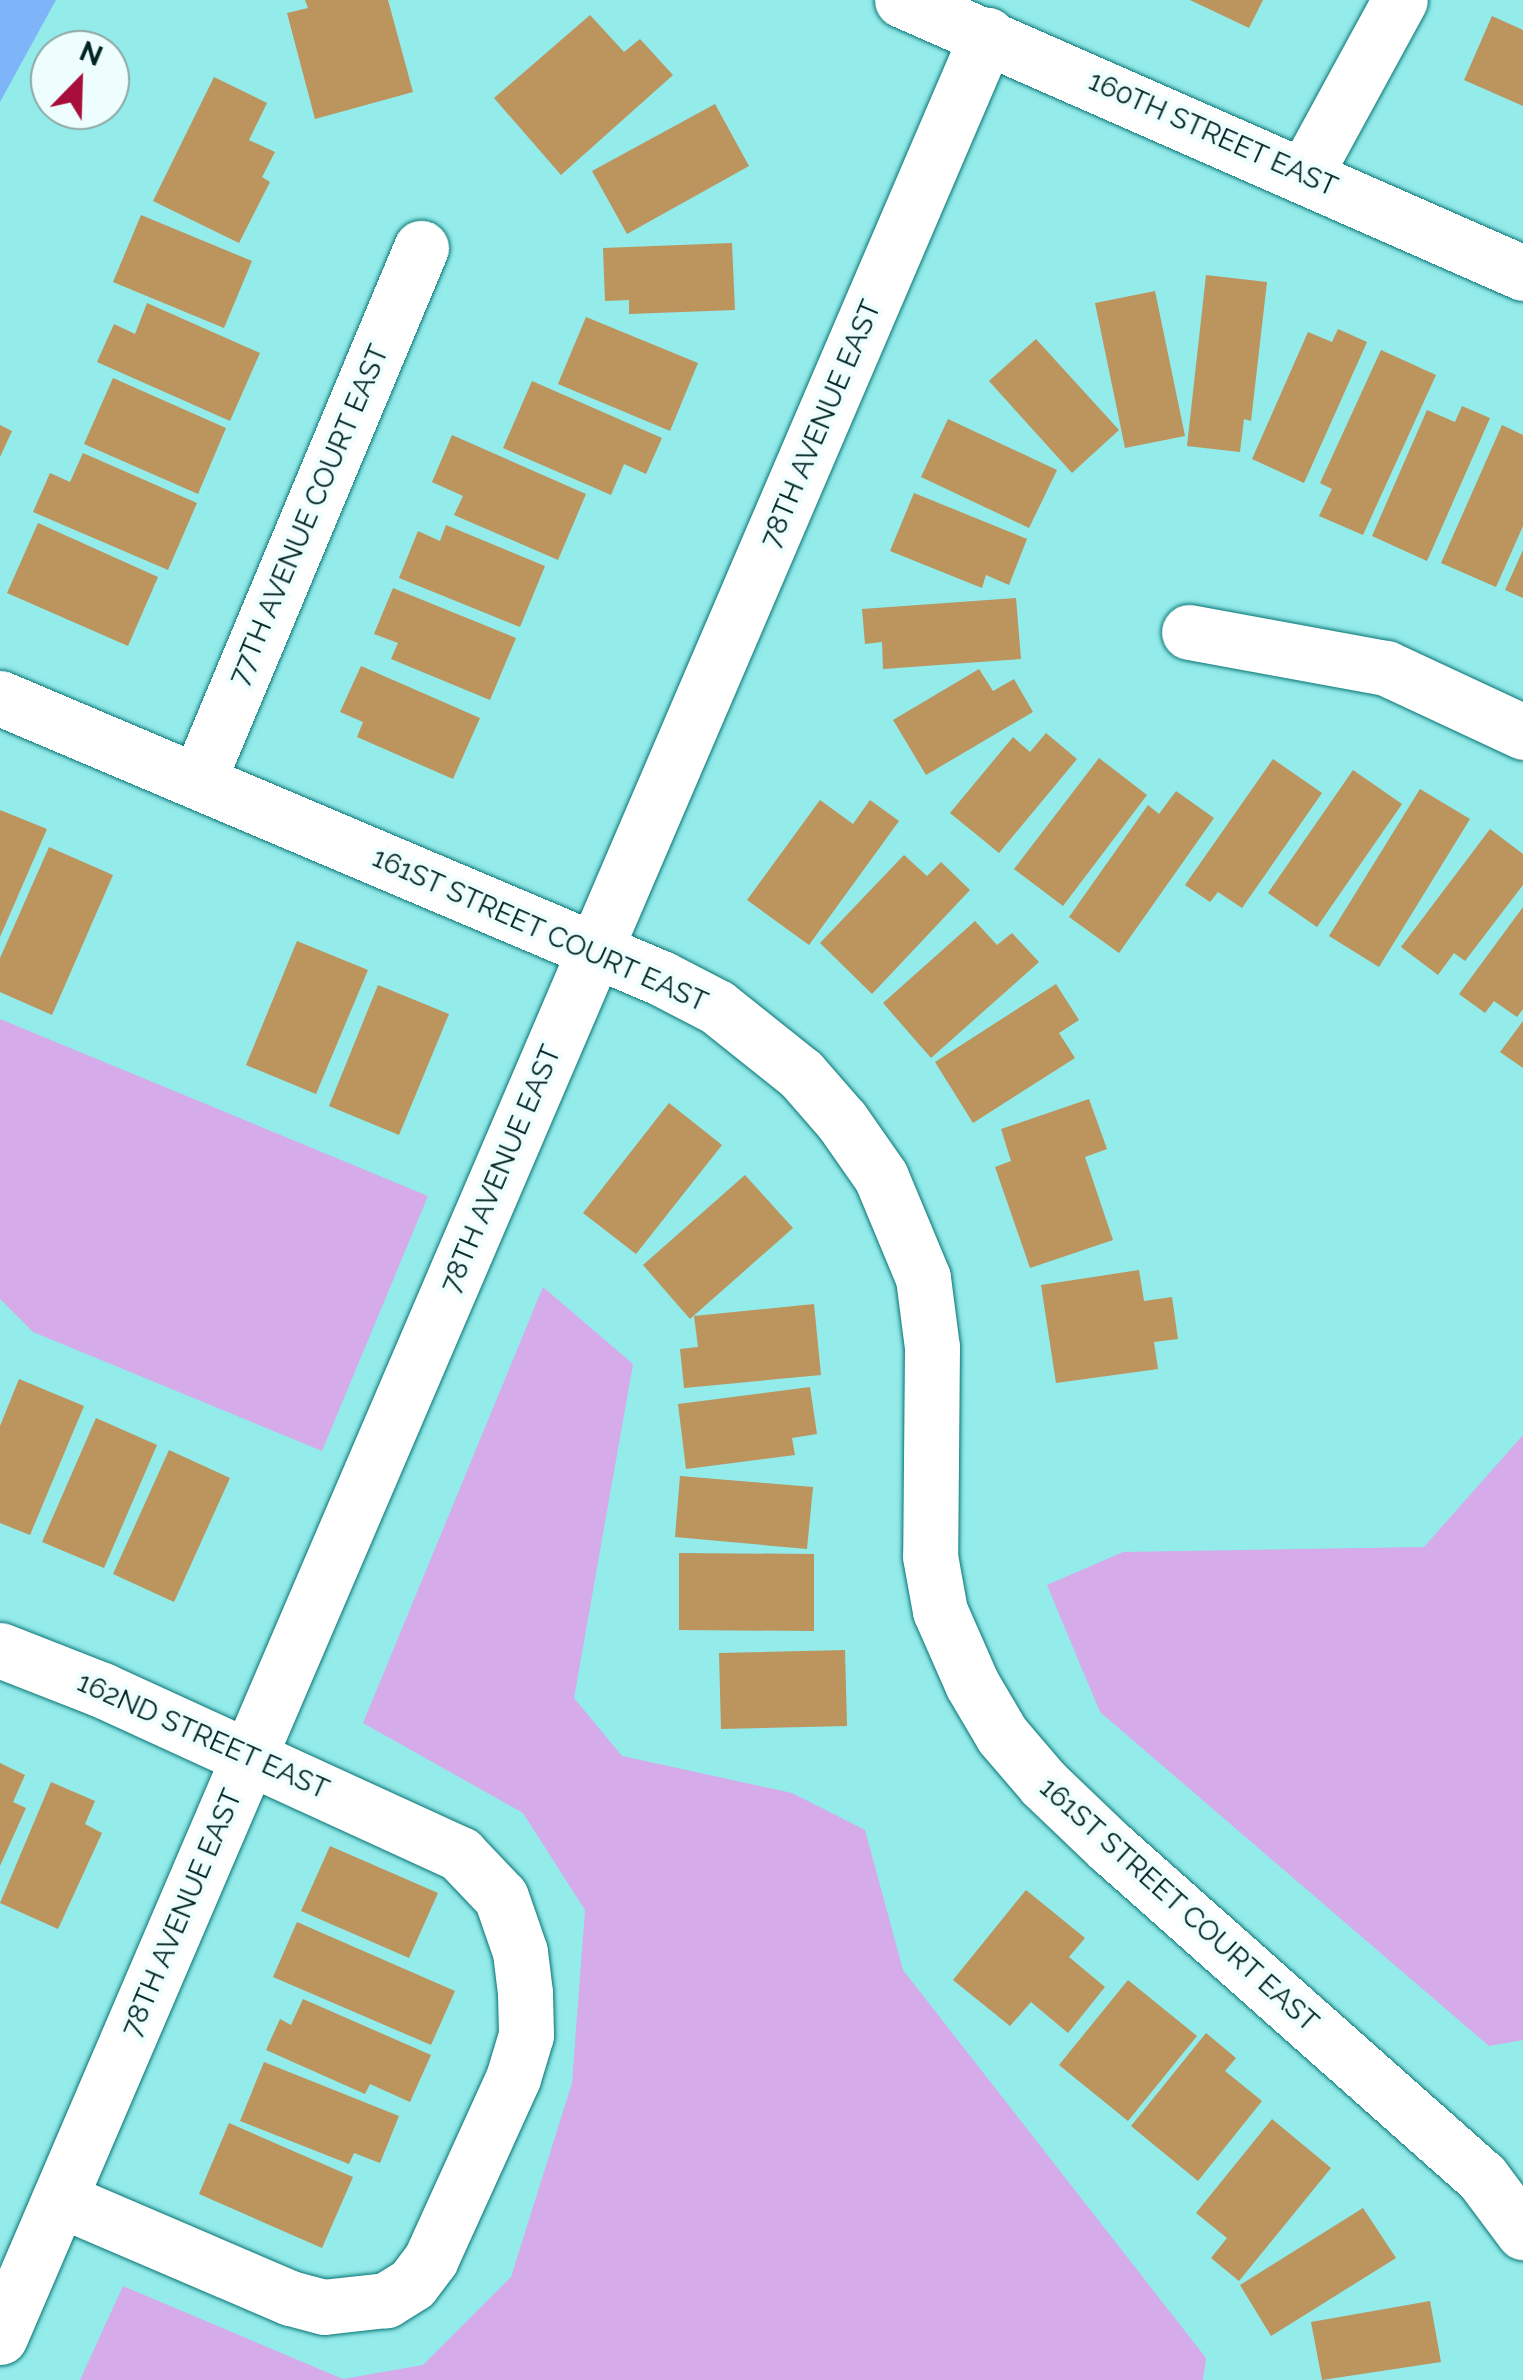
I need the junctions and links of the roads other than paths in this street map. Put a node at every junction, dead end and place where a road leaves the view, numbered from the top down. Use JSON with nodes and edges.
{"nodes":[{"id":1,"x":902,"y":0,"type":"edge"},
{"id":2,"x":1400,"y":0,"type":"edge"},
{"id":3,"x":994,"y":18,"type":"edge"},
{"id":4,"x":1306,"y":174,"type":"junction"},
{"id":5,"x":421,"y":248,"type":"dead end"},
{"id":6,"x":1523,"y":273,"type":"edge"},
{"id":7,"x":1190,"y":632,"type":"dead end"},
{"id":8,"x":0,"y":698,"type":"edge"},
{"id":9,"x":1523,"y":732,"type":"edge"},
{"id":10,"x":198,"y":782,"type":"junction"},
{"id":11,"x":596,"y":949,"type":"junction"},
{"id":12,"x":0,"y":1650,"type":"edge"},
{"id":13,"x":249,"y":1756,"type":"junction"},
{"id":14,"x":60,"y":2198,"type":"junction"},
{"id":15,"x":1523,"y":2232,"type":"edge"},
{"id":16,"x":0,"y":2337,"type":"edge"}],
"edges":[{"from":1,"to":3,"type":"street","name":"160TH STREET EAST"},
{"from":2,"to":4,"type":"street"},
{"from":3,"to":4,"type":"street","name":"160TH STREET EAST"},
{"from":3,"to":11,"type":"street","name":"78TH AVENUE EAST"},
{"from":4,"to":6,"type":"street","name":"160TH STREET EAST"},
{"from":5,"to":10,"type":"street","name":"77TH AVENUE COURT EAST"},
{"from":7,"to":9,"type":"street"},
{"from":8,"to":10,"type":"street","name":"161ST STREET COURT EAST"},
{"from":10,"to":11,"type":"street","name":"161ST STREET COURT EAST"},
{"from":11,"to":13,"type":"street","name":"78TH AVENUE EAST"},
{"from":11,"to":15,"type":"street","name":"161ST STREET COURT EAST"},
{"from":12,"to":13,"type":"street","name":"162ND STREET EAST"},
{"from":13,"to":14,"type":"street","name":"78TH AVENUE EAST"},
{"from":13,"to":14,"type":"street","name":"162ND STREET EAST"},
{"from":14,"to":16,"type":"street","name":"78TH AVENUE EAST"}]}
